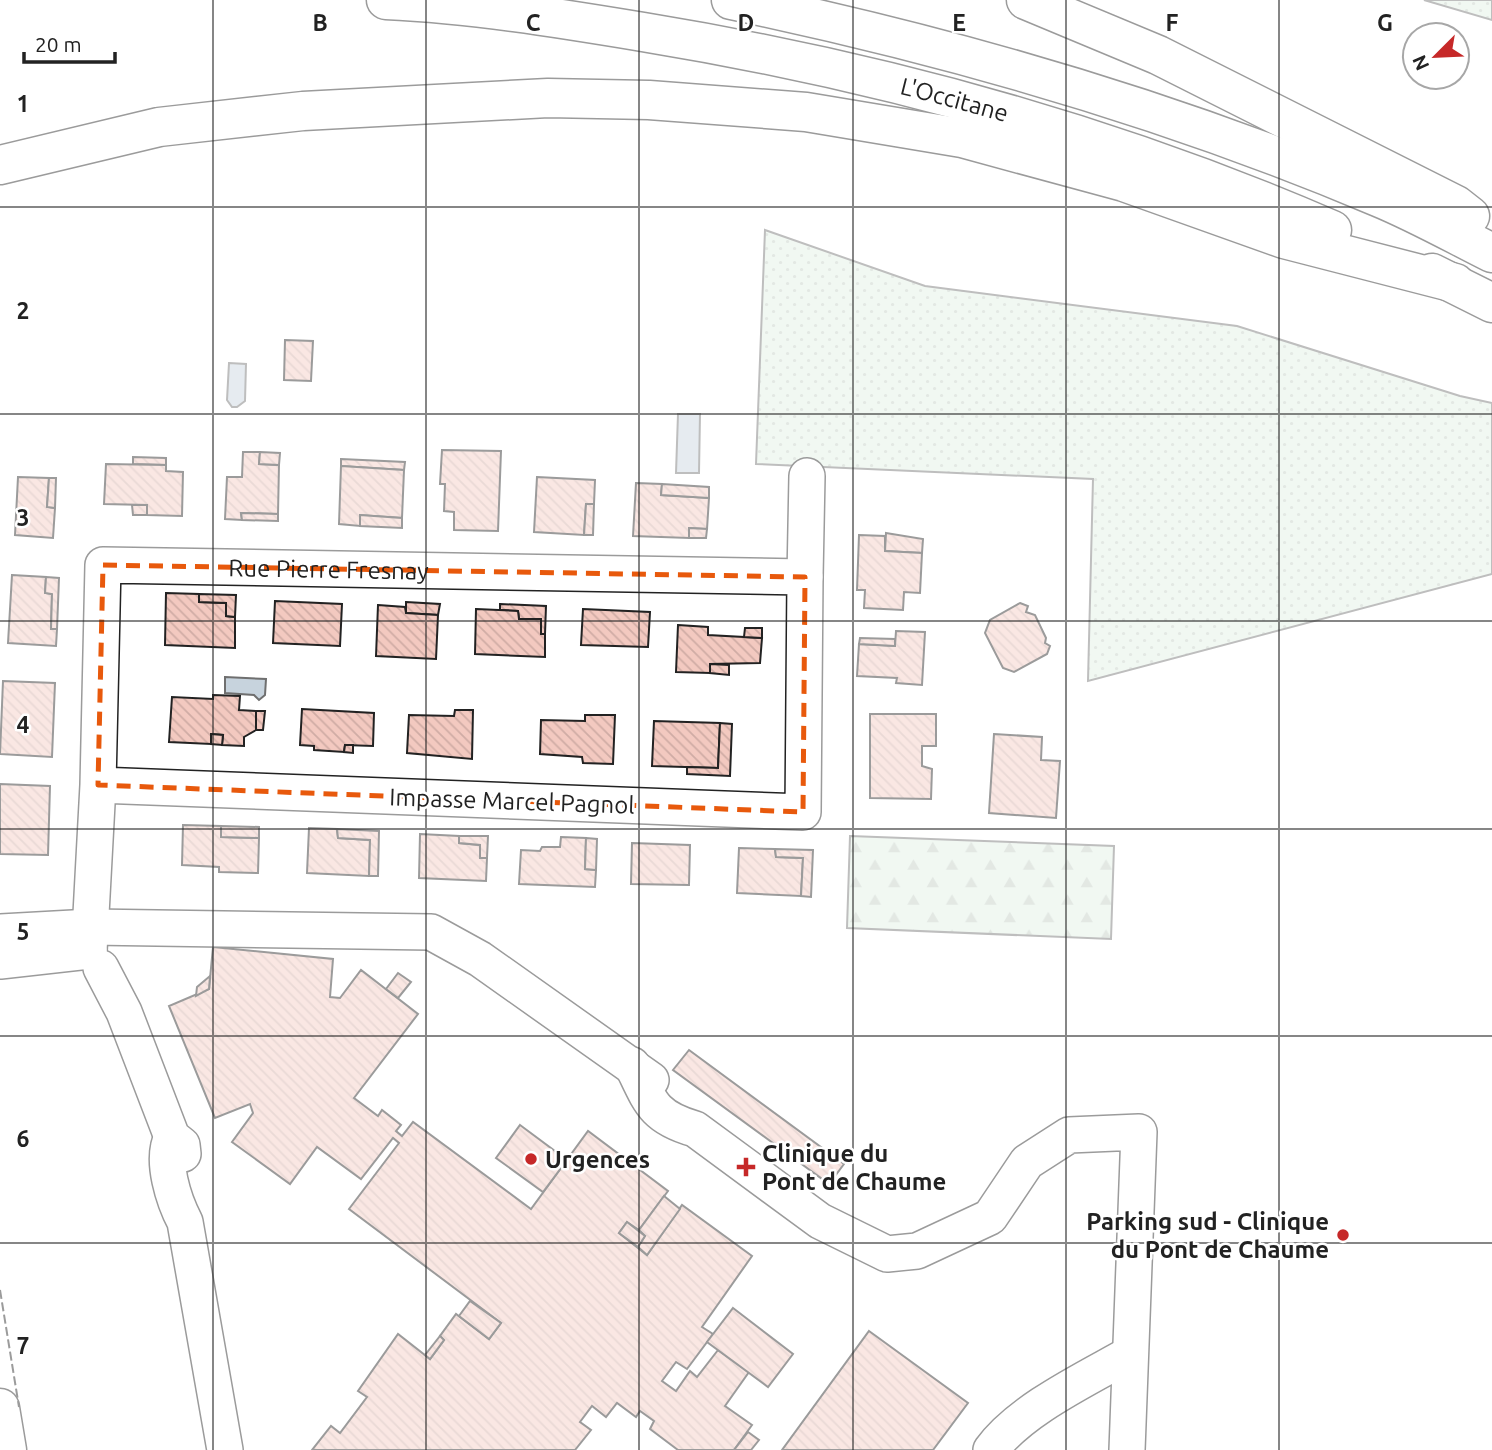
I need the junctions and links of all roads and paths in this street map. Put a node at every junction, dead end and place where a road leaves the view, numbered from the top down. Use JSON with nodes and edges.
{"nodes":[{"id":1,"x":386,"y":0,"type":"edge"},
{"id":2,"x":731,"y":0,"type":"edge"},
{"id":3,"x":1026,"y":0,"type":"edge"},
{"id":4,"x":0,"y":165,"type":"edge"},
{"id":5,"x":1492,"y":232,"type":"edge"},
{"id":6,"x":1492,"y":253,"type":"edge"},
{"id":7,"x":1455,"y":284,"type":"junction"},
{"id":8,"x":1492,"y":303,"type":"edge"},
{"id":9,"x":807,"y":477,"type":"dead end"},
{"id":10,"x":805,"y":577,"type":"junction"},
{"id":11,"x":98,"y":785,"type":"junction"},
{"id":12,"x":0,"y":932,"type":"edge"},
{"id":13,"x":106,"y":946,"type":"junction"},
{"id":14,"x":0,"y":961,"type":"edge"},
{"id":15,"x":1130,"y":1354,"type":"junction"},
{"id":16,"x":0,"y":1408,"type":"edge"},
{"id":17,"x":7,"y":1450,"type":"edge"},
{"id":18,"x":225,"y":1450,"type":"edge"},
{"id":19,"x":991,"y":1450,"type":"edge"},
{"id":20,"x":1127,"y":1450,"type":"edge"}],
"edges":[{"from":1,"to":7,"type":"main road","name":"L'Occitane"},
{"from":2,"to":6,"type":"main road","name":"L'Occitane"},
{"from":3,"to":5,"type":"main road"},
{"from":4,"to":7,"type":"main road"},
{"from":7,"to":8,"type":"main road","name":"L'Occitane"},
{"from":9,"to":10,"type":"street"},
{"from":10,"to":11,"type":"street","name":"Rue Pierre Fresnay"},
{"from":10,"to":11,"type":"street","name":"Impasse Marcel Pagnol"},
{"from":11,"to":13,"type":"street","name":"Rue Pierre Fresnay"},
{"from":12,"to":13,"type":"street"},
{"from":13,"to":14,"type":"street"},
{"from":13,"to":15,"type":"street"},
{"from":13,"to":18,"type":"street"},
{"from":15,"to":19,"type":"street"},
{"from":15,"to":20,"type":"street"},
{"from":16,"to":17,"type":"main road"}]}
